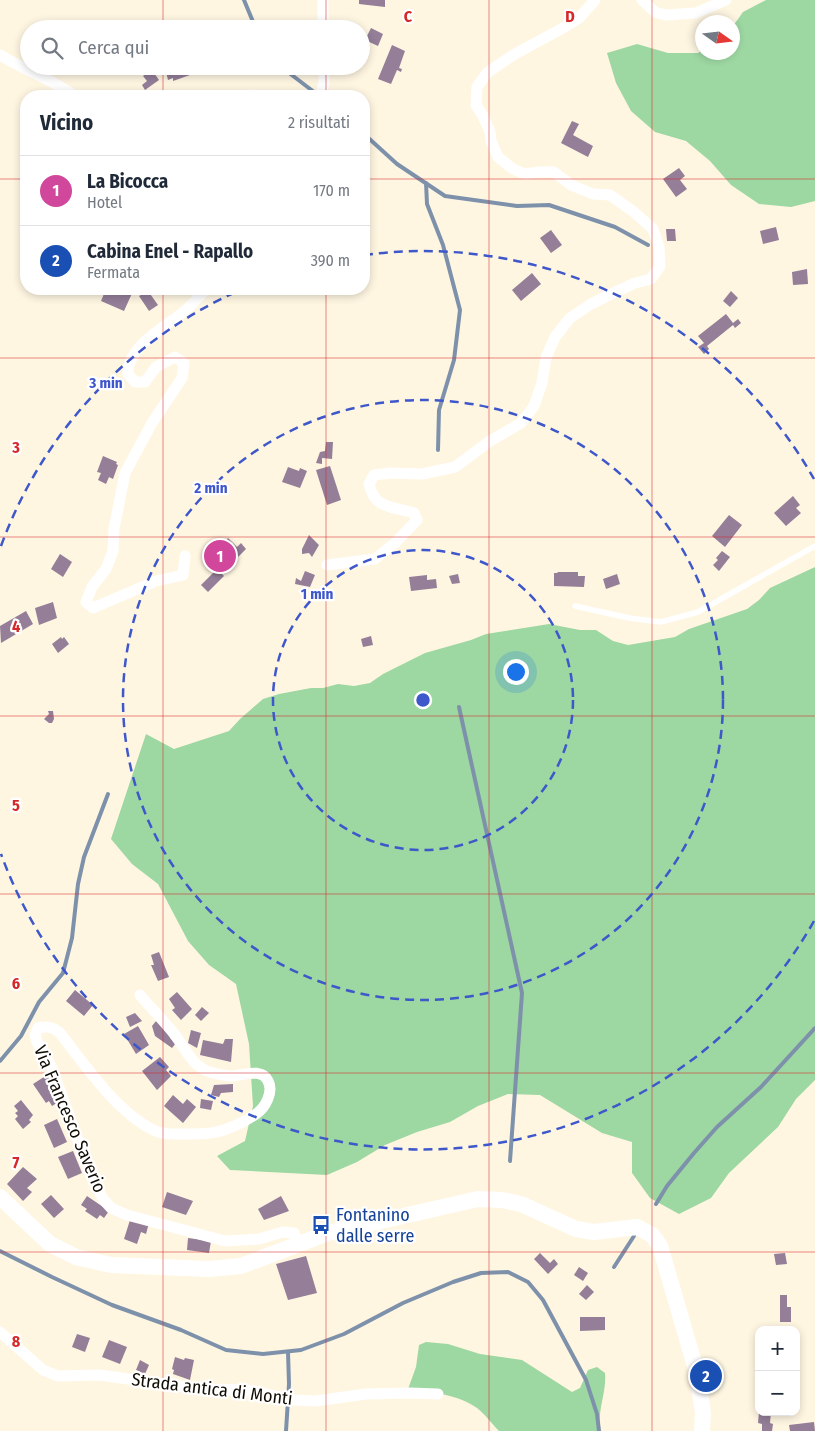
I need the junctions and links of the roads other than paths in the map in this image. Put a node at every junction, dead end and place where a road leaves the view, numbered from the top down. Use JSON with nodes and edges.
{"nodes":[{"id":1,"x":323,"y":0,"type":"edge"},
{"id":2,"x":595,"y":0,"type":"edge"},
{"id":3,"x":642,"y":0,"type":"edge"},
{"id":4,"x":726,"y":0,"type":"edge"},
{"id":5,"x":323,"y":20,"type":"edge"},
{"id":6,"x":0,"y":55,"type":"edge"},
{"id":7,"x":20,"y":67,"type":"edge"},
{"id":8,"x":38,"y":75,"type":"edge"},
{"id":9,"x":324,"y":75,"type":"edge"},
{"id":10,"x":65,"y":90,"type":"edge"},
{"id":11,"x":322,"y":90,"type":"edge"},
{"id":12,"x":200,"y":295,"type":"edge"},
{"id":13,"x":815,"y":546,"type":"edge"},
{"id":14,"x":185,"y":556,"type":"dead end"},
{"id":15,"x":327,"y":565,"type":"dead end"},
{"id":16,"x":575,"y":606,"type":"dead end"},
{"id":17,"x":140,"y":995,"type":"dead end"},
{"id":18,"x":0,"y":1197,"type":"edge"},
{"id":19,"x":299,"y":1245,"type":"junction"},
{"id":20,"x":0,"y":1332,"type":"edge"},
{"id":21,"x":438,"y":1394,"type":"dead end"},
{"id":22,"x":702,"y":1431,"type":"edge"}],
"edges":[{"from":1,"to":5,"type":"street"},
{"from":2,"to":15,"type":"street"},
{"from":3,"to":4,"type":"street"},
{"from":6,"to":7,"type":"street"},
{"from":8,"to":10,"type":"street"},
{"from":9,"to":11,"type":"street"},
{"from":12,"to":14,"type":"street"},
{"from":13,"to":16,"type":"lane"},
{"from":17,"to":19,"type":"street","name":"Via Francesco Saverio"},
{"from":18,"to":19,"type":"street"},
{"from":19,"to":22,"type":"street"},
{"from":20,"to":21,"type":"street","name":"Strada antica di Monti"}]}
